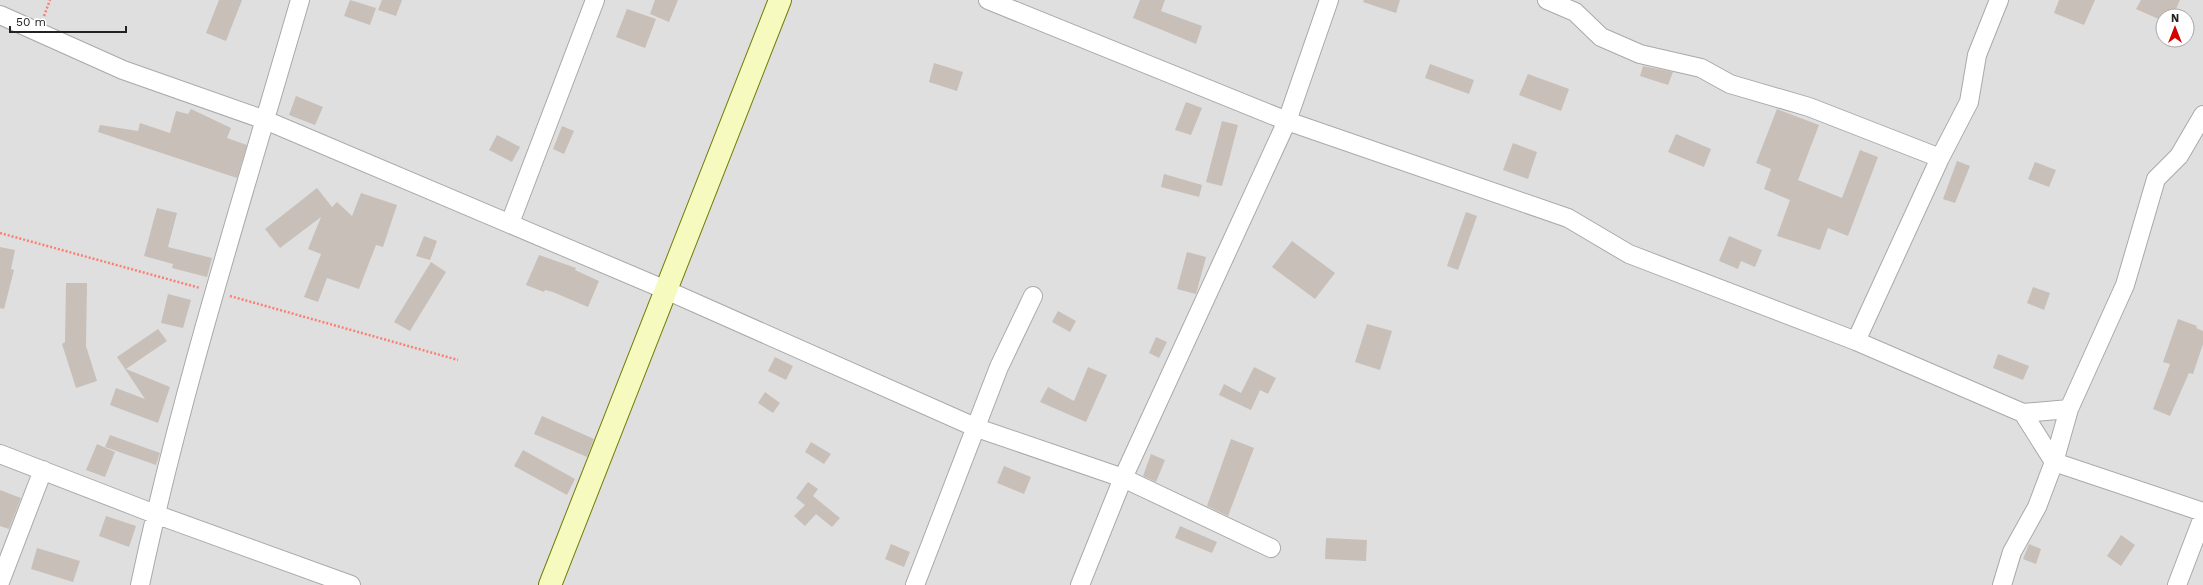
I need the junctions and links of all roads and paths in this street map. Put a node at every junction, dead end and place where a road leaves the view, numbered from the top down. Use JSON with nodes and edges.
{"nodes":[{"id":1,"x":300,"y":0,"type":"edge"},
{"id":2,"x":595,"y":0,"type":"edge"},
{"id":3,"x":780,"y":0,"type":"edge"},
{"id":4,"x":988,"y":0,"type":"edge"},
{"id":5,"x":1329,"y":0,"type":"edge"},
{"id":6,"x":1547,"y":0,"type":"edge"},
{"id":7,"x":1999,"y":0,"type":"edge"},
{"id":8,"x":0,"y":15,"type":"edge"},
{"id":9,"x":2203,"y":116,"type":"edge"},
{"id":10,"x":265,"y":120,"type":"junction"},
{"id":11,"x":1287,"y":121,"type":"junction"},
{"id":12,"x":1940,"y":158,"type":"junction"},
{"id":13,"x":510,"y":224,"type":"junction"},
{"id":14,"x":666,"y":290,"type":"junction"},
{"id":15,"x":1033,"y":296,"type":"dead end"},
{"id":16,"x":1856,"y":341,"type":"junction"},
{"id":17,"x":2069,"y":409,"type":"junction"},
{"id":18,"x":2023,"y":413,"type":"junction"},
{"id":19,"x":977,"y":428,"type":"junction"},
{"id":20,"x":0,"y":454,"type":"edge"},
{"id":21,"x":2054,"y":462,"type":"junction"},
{"id":22,"x":43,"y":470,"type":"junction"},
{"id":23,"x":1123,"y":478,"type":"junction"},
{"id":24,"x":2203,"y":512,"type":"edge"},
{"id":25,"x":155,"y":514,"type":"junction"},
{"id":26,"x":2203,"y":517,"type":"edge"},
{"id":27,"x":1271,"y":548,"type":"dead end"},
{"id":28,"x":0,"y":582,"type":"edge"},
{"id":29,"x":140,"y":585,"type":"edge"},
{"id":30,"x":351,"y":585,"type":"edge"},
{"id":31,"x":550,"y":585,"type":"edge"},
{"id":32,"x":915,"y":585,"type":"edge"},
{"id":33,"x":1080,"y":585,"type":"edge"},
{"id":34,"x":2002,"y":585,"type":"edge"},
{"id":35,"x":2177,"y":585,"type":"edge"}],
"edges":[{"from":1,"to":10,"type":"street"},
{"from":2,"to":13,"type":"street"},
{"from":3,"to":14,"type":"street"},
{"from":4,"to":11,"type":"street"},
{"from":5,"to":11,"type":"street"},
{"from":6,"to":12,"type":"street"},
{"from":7,"to":12,"type":"street"},
{"from":8,"to":10,"type":"street"},
{"from":9,"to":17,"type":"street"},
{"from":10,"to":13,"type":"street"},
{"from":10,"to":25,"type":"street"},
{"from":11,"to":16,"type":"street"},
{"from":11,"to":23,"type":"street"},
{"from":12,"to":16,"type":"street"},
{"from":13,"to":14,"type":"street"},
{"from":14,"to":19,"type":"street"},
{"from":14,"to":31,"type":"street"},
{"from":15,"to":19,"type":"street"},
{"from":16,"to":18,"type":"street"},
{"from":17,"to":18,"type":"street"},
{"from":17,"to":21,"type":"street"},
{"from":18,"to":21,"type":"street"},
{"from":19,"to":23,"type":"street"},
{"from":19,"to":32,"type":"street"},
{"from":20,"to":22,"type":"street"},
{"from":21,"to":24,"type":"street"},
{"from":21,"to":34,"type":"street"},
{"from":22,"to":25,"type":"street"},
{"from":22,"to":28,"type":"street"},
{"from":23,"to":27,"type":"street"},
{"from":23,"to":33,"type":"street"},
{"from":25,"to":29,"type":"street"},
{"from":25,"to":30,"type":"street"},
{"from":26,"to":35,"type":"street"}]}
